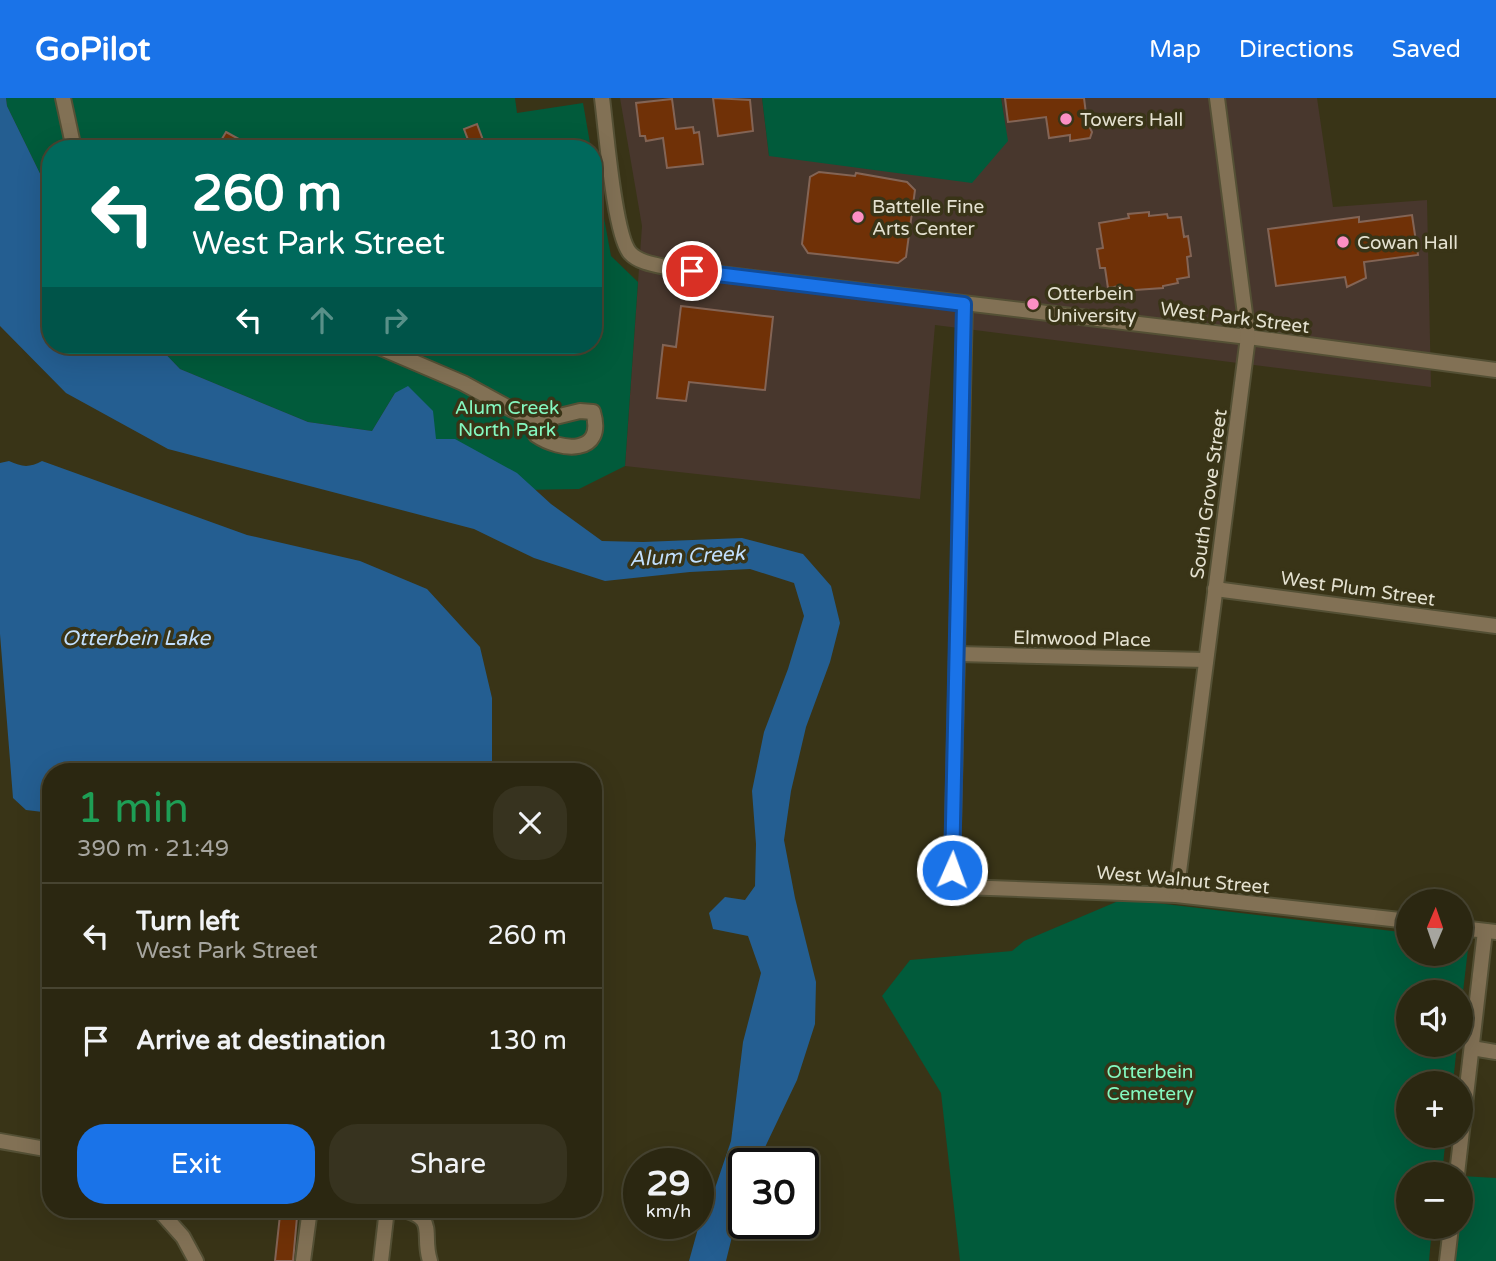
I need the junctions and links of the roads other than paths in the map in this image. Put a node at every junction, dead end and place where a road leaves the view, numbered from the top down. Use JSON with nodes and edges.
{"nodes":[{"id":1,"x":63,"y":98,"type":"edge"},
{"id":2,"x":602,"y":98,"type":"edge"},
{"id":3,"x":1217,"y":98,"type":"edge"},
{"id":4,"x":72,"y":140,"type":"edge"},
{"id":5,"x":964,"y":304,"type":"junction"},
{"id":6,"x":1248,"y":337,"type":"junction"},
{"id":7,"x":395,"y":354,"type":"edge"},
{"id":8,"x":1496,"y":370,"type":"edge"},
{"id":9,"x":535,"y":422,"type":"dead end"},
{"id":10,"x":1215,"y":589,"type":"junction"},
{"id":11,"x":1496,"y":626,"type":"edge"},
{"id":12,"x":958,"y":654,"type":"junction"},
{"id":13,"x":1206,"y":660,"type":"junction"},
{"id":14,"x":1176,"y":894,"type":"junction"},
{"id":15,"x":1396,"y":919,"type":"edge"},
{"id":16,"x":1490,"y":931,"type":"edge"},
{"id":17,"x":1473,"y":1042,"type":"edge"},
{"id":18,"x":1473,"y":1048,"type":"edge"},
{"id":19,"x":1496,"y":1052,"type":"edge"},
{"id":20,"x":1471,"y":1057,"type":"edge"},
{"id":21,"x":0,"y":1141,"type":"edge"},
{"id":22,"x":42,"y":1148,"type":"edge"},
{"id":23,"x":1458,"y":1162,"type":"edge"},
{"id":24,"x":166,"y":1218,"type":"edge"},
{"id":25,"x":309,"y":1218,"type":"edge"},
{"id":26,"x":386,"y":1218,"type":"edge"},
{"id":27,"x":422,"y":1218,"type":"edge"},
{"id":28,"x":1450,"y":1239,"type":"edge"},
{"id":29,"x":196,"y":1261,"type":"edge"},
{"id":30,"x":303,"y":1261,"type":"edge"},
{"id":31,"x":381,"y":1261,"type":"edge"},
{"id":32,"x":430,"y":1261,"type":"edge"},
{"id":33,"x":1447,"y":1261,"type":"edge"}],
"edges":[{"from":1,"to":4,"type":"street"},
{"from":2,"to":5,"type":"street","name":"West Park Street"},
{"from":3,"to":6,"type":"street","name":"South Grove Street"},
{"from":5,"to":6,"type":"street","name":"West Park Street"},
{"from":5,"to":12,"type":"street"},
{"from":6,"to":8,"type":"street","name":"West Park Street"},
{"from":6,"to":10,"type":"street","name":"South Grove Street"},
{"from":7,"to":9,"type":"street"},
{"from":10,"to":11,"type":"street","name":"West Plum Street"},
{"from":10,"to":13,"type":"street","name":"South Grove Street"},
{"from":12,"to":13,"type":"street","name":"Elmwood Place"},
{"from":12,"to":14,"type":"street","name":"West Walnut Street"},
{"from":13,"to":14,"type":"street","name":"South Grove Street"},
{"from":14,"to":15,"type":"street","name":"West Walnut Street"},
{"from":16,"to":17,"type":"street"},
{"from":18,"to":19,"type":"street"},
{"from":20,"to":23,"type":"street"},
{"from":21,"to":22,"type":"street"},
{"from":24,"to":29,"type":"street"},
{"from":25,"to":30,"type":"street"},
{"from":26,"to":31,"type":"street"},
{"from":27,"to":32,"type":"street"},
{"from":28,"to":33,"type":"street"}]}
